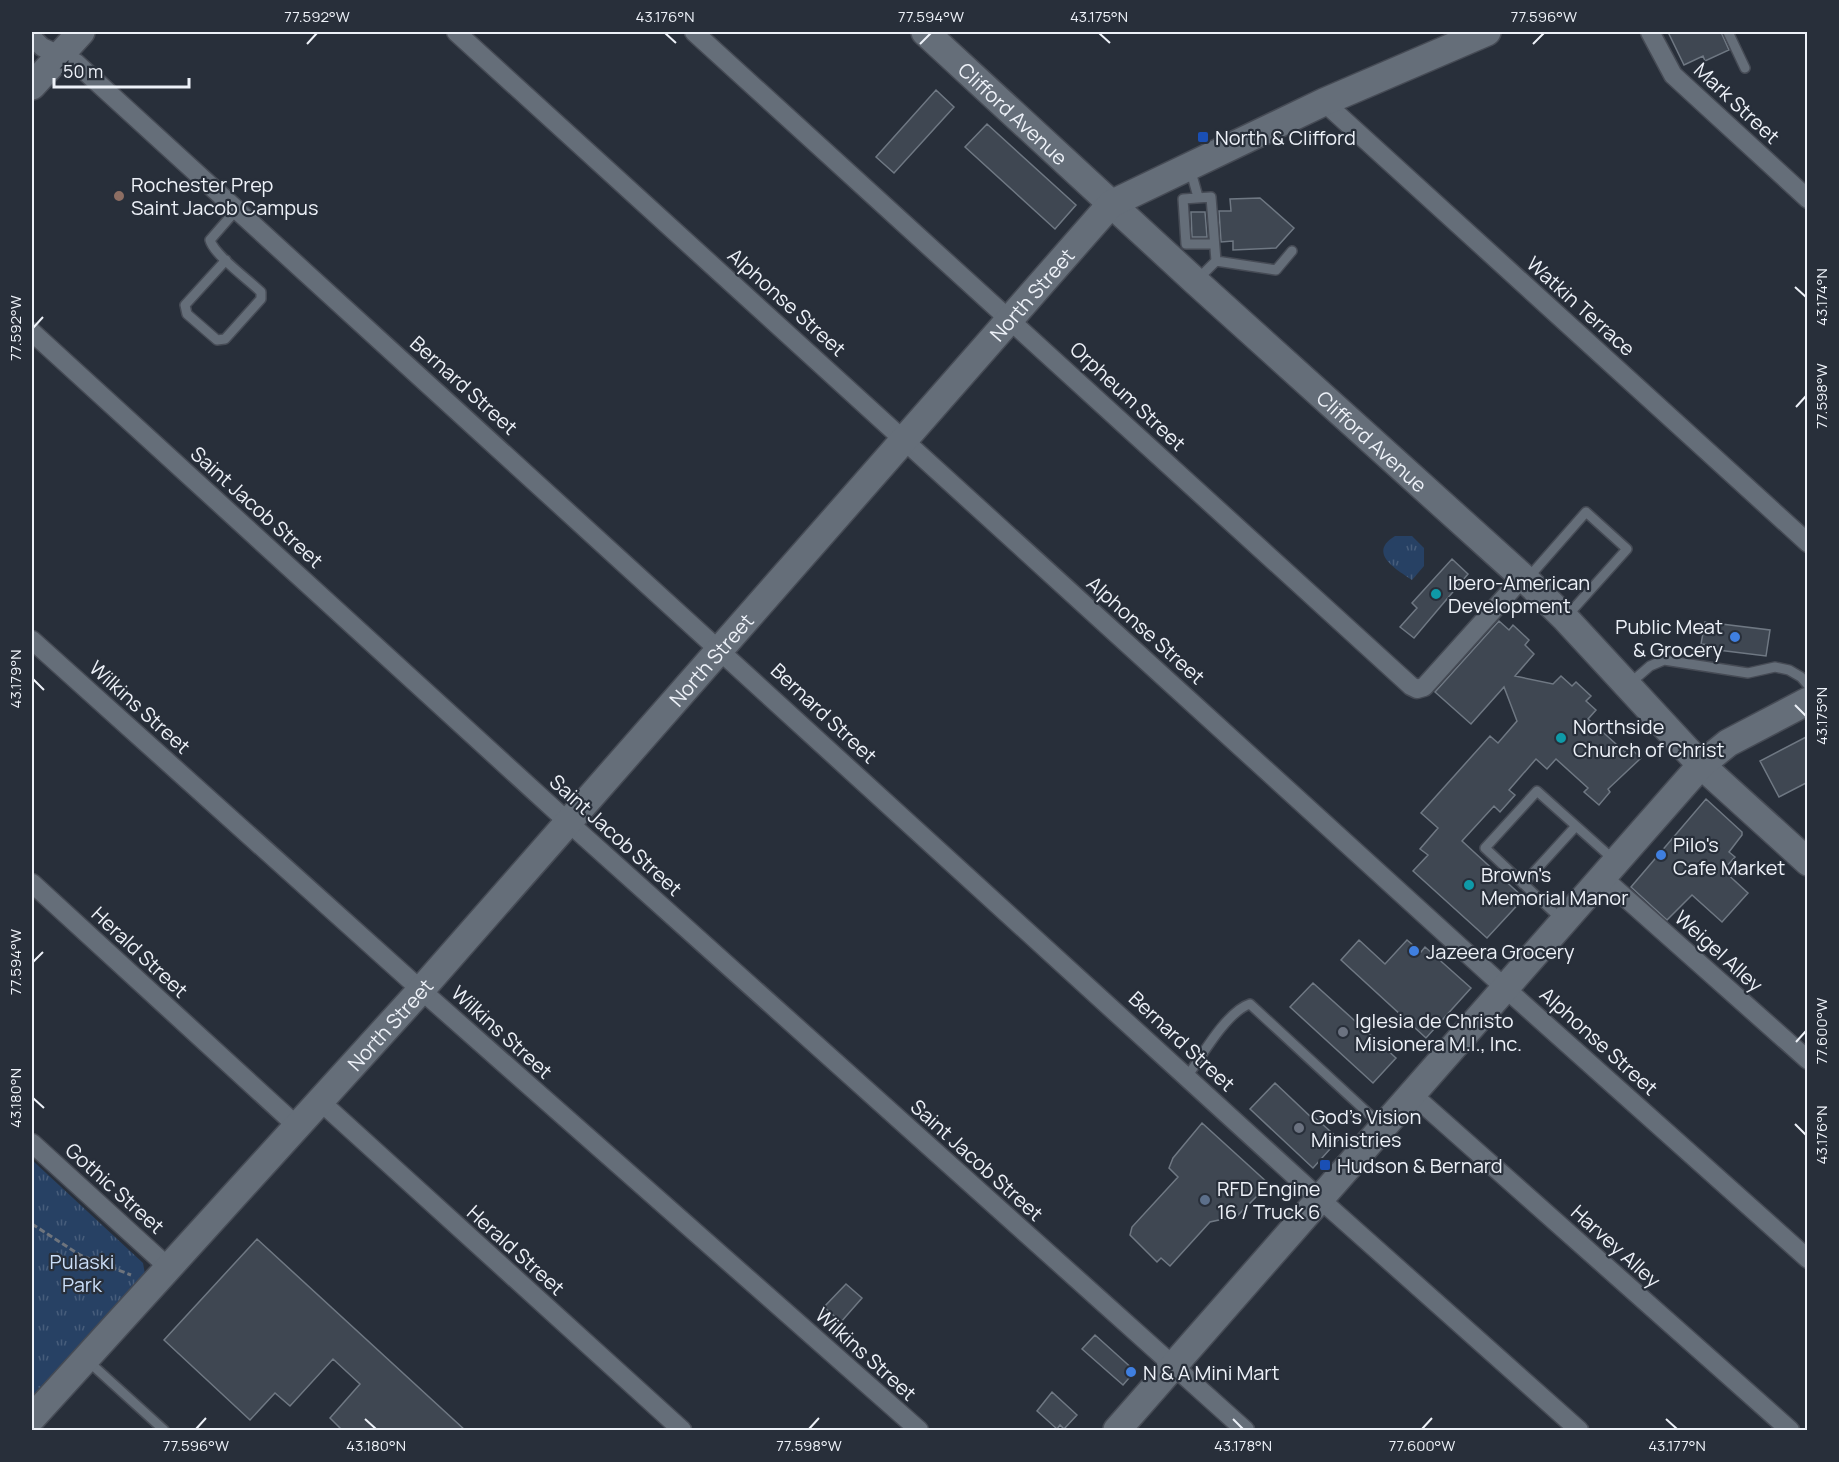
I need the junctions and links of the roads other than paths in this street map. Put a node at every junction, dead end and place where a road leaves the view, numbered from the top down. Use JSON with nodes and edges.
{"nodes":[{"id":1,"x":81,"y":32,"type":"edge"},
{"id":2,"x":456,"y":32,"type":"edge"},
{"id":3,"x":694,"y":32,"type":"edge"},
{"id":4,"x":925,"y":32,"type":"edge"},
{"id":5,"x":1486,"y":32,"type":"edge"},
{"id":6,"x":1650,"y":32,"type":"edge"},
{"id":7,"x":1728,"y":32,"type":"edge"},
{"id":8,"x":32,"y":38,"type":"edge"},
{"id":9,"x":59,"y":56,"type":"junction"},
{"id":10,"x":1745,"y":68,"type":"dead end"},
{"id":11,"x":32,"y":86,"type":"edge"},
{"id":12,"x":1324,"y":102,"type":"junction"},
{"id":13,"x":1189,"y":167,"type":"junction"},
{"id":14,"x":1198,"y":197,"type":"junction"},
{"id":15,"x":1808,"y":199,"type":"edge"},
{"id":16,"x":1111,"y":204,"type":"junction"},
{"id":17,"x":237,"y":209,"type":"junction"},
{"id":18,"x":1214,"y":244,"type":"junction"},
{"id":19,"x":1293,"y":251,"type":"dead end"},
{"id":20,"x":226,"y":260,"type":"junction"},
{"id":21,"x":1216,"y":261,"type":"junction"},
{"id":22,"x":1195,"y":281,"type":"junction"},
{"id":23,"x":1010,"y":318,"type":"junction"},
{"id":24,"x":32,"y":332,"type":"edge"},
{"id":25,"x":903,"y":439,"type":"junction"},
{"id":26,"x":1808,"y":543,"type":"edge"},
{"id":27,"x":1524,"y":579,"type":"junction"},
{"id":28,"x":1565,"y":618,"type":"junction"},
{"id":29,"x":32,"y":640,"type":"edge"},
{"id":30,"x":720,"y":648,"type":"junction"},
{"id":31,"x":1628,"y":685,"type":"junction"},
{"id":32,"x":1808,"y":685,"type":"edge"},
{"id":33,"x":1808,"y":701,"type":"edge"},
{"id":34,"x":1701,"y":765,"type":"junction"},
{"id":35,"x":568,"y":822,"type":"junction"},
{"id":36,"x":1576,"y":826,"type":"junction"},
{"id":37,"x":1808,"y":862,"type":"edge"},
{"id":38,"x":1608,"y":868,"type":"junction"},
{"id":39,"x":32,"y":883,"type":"edge"},
{"id":40,"x":1523,"y":884,"type":"junction"},
{"id":41,"x":1562,"y":921,"type":"junction"},
{"id":42,"x":1504,"y":987,"type":"junction"},
{"id":43,"x":421,"y":990,"type":"junction"},
{"id":44,"x":1808,"y":1060,"type":"edge"},
{"id":45,"x":1187,"y":1077,"type":"junction"},
{"id":46,"x":1413,"y":1095,"type":"junction"},
{"id":47,"x":321,"y":1102,"type":"junction"},
{"id":48,"x":298,"y":1127,"type":"junction"},
{"id":49,"x":1384,"y":1127,"type":"junction"},
{"id":50,"x":32,"y":1143,"type":"edge"},
{"id":51,"x":1320,"y":1199,"type":"junction"},
{"id":52,"x":1808,"y":1259,"type":"edge"},
{"id":53,"x":168,"y":1267,"type":"junction"},
{"id":54,"x":86,"y":1358,"type":"junction"},
{"id":55,"x":1173,"y":1367,"type":"junction"},
{"id":56,"x":32,"y":1418,"type":"edge"},
{"id":57,"x":164,"y":1431,"type":"edge"},
{"id":58,"x":682,"y":1431,"type":"edge"},
{"id":59,"x":919,"y":1431,"type":"edge"},
{"id":60,"x":1117,"y":1431,"type":"edge"},
{"id":61,"x":1245,"y":1431,"type":"edge"},
{"id":62,"x":1579,"y":1431,"type":"edge"},
{"id":63,"x":1790,"y":1431,"type":"edge"}],
"edges":[{"from":1,"to":9,"type":"main road"},
{"from":2,"to":25,"type":"street","name":"Alphonse Street"},
{"from":3,"to":23,"type":"street","name":"Orpheum Street"},
{"from":4,"to":16,"type":"main road","name":"Clifford Avenue"},
{"from":5,"to":12,"type":"main road","name":"North Street"},
{"from":6,"to":15,"type":"street","name":"Mark Street"},
{"from":7,"to":10,"type":"lane"},
{"from":8,"to":9,"type":"street","name":"Bernard Street"},
{"from":9,"to":11,"type":"main road"},
{"from":9,"to":17,"type":"street","name":"Bernard Street"},
{"from":12,"to":13,"type":"main road","name":"North Street"},
{"from":12,"to":26,"type":"street","name":"Watkin Terrace"},
{"from":13,"to":14,"type":"lane"},
{"from":13,"to":16,"type":"main road","name":"North Street"},
{"from":14,"to":18,"type":"lane"},
{"from":14,"to":18,"type":"lane"},
{"from":16,"to":22,"type":"main road","name":"Clifford Avenue"},
{"from":16,"to":23,"type":"main road","name":"North Street"},
{"from":17,"to":20,"type":"lane"},
{"from":17,"to":30,"type":"street","name":"Bernard Street"},
{"from":18,"to":21,"type":"lane"},
{"from":19,"to":21,"type":"lane"},
{"from":20,"to":20,"type":"lane"},
{"from":21,"to":22,"type":"lane"},
{"from":22,"to":27,"type":"main road","name":"Clifford Avenue"},
{"from":23,"to":25,"type":"main road","name":"North Street"},
{"from":23,"to":27,"type":"street","name":"Orpheum Street"},
{"from":24,"to":35,"type":"street","name":"Saint Jacob Street"},
{"from":25,"to":30,"type":"main road","name":"North Street"},
{"from":25,"to":42,"type":"street","name":"Alphonse Street"},
{"from":27,"to":28,"type":"main road","name":"Clifford Avenue"},
{"from":27,"to":28,"type":"lane"},
{"from":28,"to":31,"type":"main road","name":"Clifford Avenue"},
{"from":29,"to":43,"type":"street","name":"Wilkins Street"},
{"from":30,"to":35,"type":"main road","name":"North Street"},
{"from":30,"to":45,"type":"street","name":"Bernard Street"},
{"from":31,"to":32,"type":"lane"},
{"from":31,"to":34,"type":"main road","name":"Clifford Avenue"},
{"from":33,"to":34,"type":"main road"},
{"from":34,"to":37,"type":"main road","name":"Clifford Avenue"},
{"from":34,"to":38,"type":"main road"},
{"from":35,"to":43,"type":"main road","name":"North Street"},
{"from":35,"to":55,"type":"street","name":"Saint Jacob Street"},
{"from":36,"to":38,"type":"lane"},
{"from":36,"to":40,"type":"lane"},
{"from":36,"to":40,"type":"lane"},
{"from":38,"to":41,"type":"main road"},
{"from":38,"to":44,"type":"street","name":"Weigel Alley"},
{"from":39,"to":48,"type":"street","name":"Herald Street"},
{"from":40,"to":41,"type":"lane"},
{"from":41,"to":42,"type":"main road"},
{"from":42,"to":46,"type":"main road"},
{"from":42,"to":52,"type":"street","name":"Alphonse Street"},
{"from":43,"to":47,"type":"main road","name":"North Street"},
{"from":43,"to":59,"type":"street","name":"Wilkins Street"},
{"from":45,"to":49,"type":"lane"},
{"from":45,"to":51,"type":"street","name":"Bernard Street"},
{"from":46,"to":49,"type":"main road"},
{"from":46,"to":63,"type":"street","name":"Harvey Alley"},
{"from":47,"to":48,"type":"main road","name":"North Street"},
{"from":47,"to":58,"type":"street","name":"Herald Street"},
{"from":48,"to":53,"type":"main road","name":"North Street"},
{"from":49,"to":51,"type":"main road"},
{"from":50,"to":53,"type":"street","name":"Gothic Street"},
{"from":51,"to":55,"type":"main road"},
{"from":51,"to":62,"type":"street","name":"Bernard Street"},
{"from":53,"to":54,"type":"main road","name":"North Street"},
{"from":54,"to":56,"type":"main road","name":"North Street"},
{"from":54,"to":57,"type":"lane"},
{"from":55,"to":60,"type":"main road"},
{"from":55,"to":61,"type":"street","name":"Saint Jacob Street"}]}
